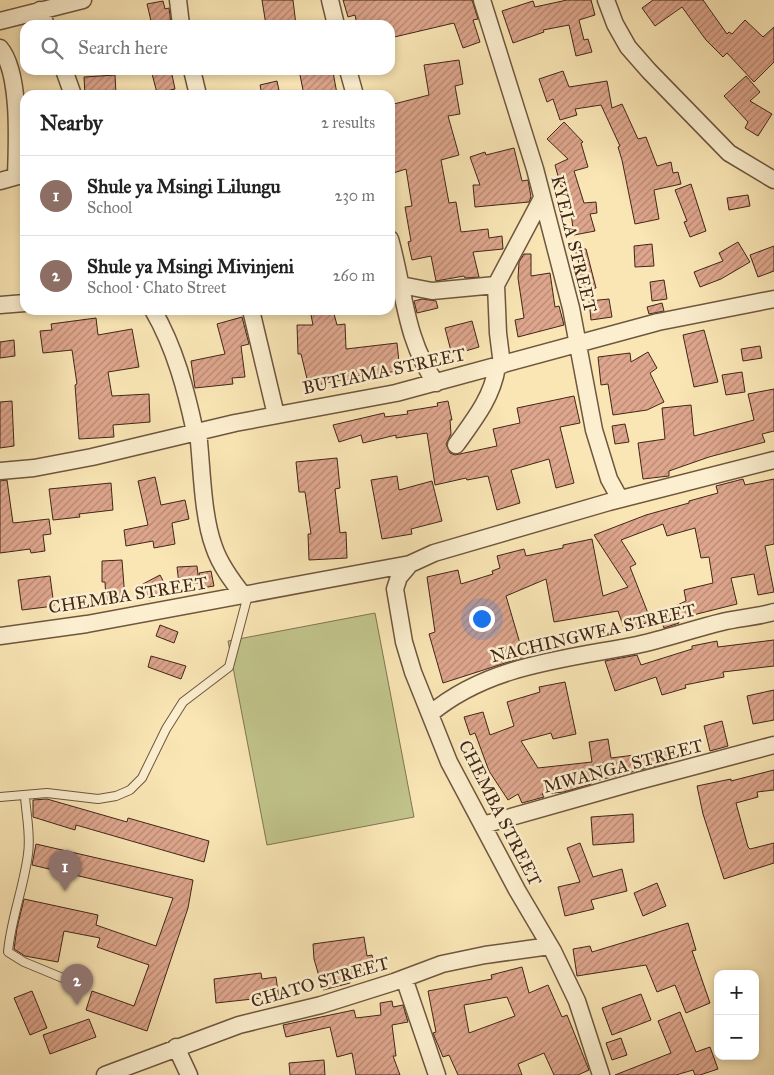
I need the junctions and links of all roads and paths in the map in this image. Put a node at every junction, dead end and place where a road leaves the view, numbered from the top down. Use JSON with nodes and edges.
{"nodes":[{"id":1,"x":83,"y":0,"type":"edge"},
{"id":2,"x":178,"y":0,"type":"edge"},
{"id":3,"x":330,"y":0,"type":"edge"},
{"id":4,"x":482,"y":0,"type":"edge"},
{"id":5,"x":606,"y":0,"type":"edge"},
{"id":6,"x":43,"y":18,"type":"edge"},
{"id":7,"x":0,"y":20,"type":"edge"},
{"id":8,"x":180,"y":20,"type":"edge"},
{"id":9,"x":335,"y":20,"type":"edge"},
{"id":10,"x":0,"y":48,"type":"edge"},
{"id":11,"x":66,"y":75,"type":"edge"},
{"id":12,"x":193,"y":75,"type":"edge"},
{"id":13,"x":349,"y":75,"type":"edge"},
{"id":14,"x":71,"y":90,"type":"edge"},
{"id":15,"x":197,"y":90,"type":"edge"},
{"id":16,"x":354,"y":90,"type":"edge"},
{"id":17,"x":20,"y":175,"type":"edge"},
{"id":18,"x":774,"y":180,"type":"edge"},
{"id":19,"x":0,"y":181,"type":"edge"},
{"id":20,"x":542,"y":200,"type":"junction"},
{"id":21,"x":395,"y":260,"type":"edge"},
{"id":22,"x":401,"y":285,"type":"junction"},
{"id":23,"x":496,"y":285,"type":"junction"},
{"id":24,"x":774,"y":299,"type":"edge"},
{"id":25,"x":20,"y":303,"type":"edge"},
{"id":26,"x":0,"y":305,"type":"edge"},
{"id":27,"x":157,"y":315,"type":"edge"},
{"id":28,"x":252,"y":315,"type":"edge"},
{"id":29,"x":576,"y":343,"type":"junction"},
{"id":30,"x":499,"y":366,"type":"junction"},
{"id":31,"x":436,"y":383,"type":"junction"},
{"id":32,"x":276,"y":415,"type":"junction"},
{"id":33,"x":196,"y":432,"type":"junction"},
{"id":34,"x":456,"y":445,"type":"dead end"},
{"id":35,"x":774,"y":460,"type":"edge"},
{"id":36,"x":0,"y":471,"type":"edge"},
{"id":37,"x":620,"y":499,"type":"junction"},
{"id":38,"x":410,"y":564,"type":"junction"},
{"id":39,"x":246,"y":595,"type":"junction"},
{"id":40,"x":774,"y":612,"type":"edge"},
{"id":41,"x":0,"y":636,"type":"edge"},
{"id":42,"x":430,"y":714,"type":"junction"},
{"id":43,"x":774,"y":746,"type":"edge"},
{"id":44,"x":25,"y":796,"type":"junction"},
{"id":45,"x":0,"y":797,"type":"edge"},
{"id":46,"x":483,"y":825,"type":"junction"},
{"id":47,"x":550,"y":946,"type":"junction"},
{"id":48,"x":404,"y":978,"type":"junction"},
{"id":49,"x":82,"y":986,"type":"dead end"},
{"id":50,"x":176,"y":1047,"type":"junction"},
{"id":51,"x":105,"y":1075,"type":"edge"},
{"id":52,"x":189,"y":1075,"type":"edge"},
{"id":53,"x":436,"y":1075,"type":"edge"},
{"id":54,"x":601,"y":1075,"type":"edge"}],
"edges":[{"from":1,"to":6,"type":"street"},
{"from":2,"to":8,"type":"street"},
{"from":3,"to":9,"type":"street"},
{"from":4,"to":20,"type":"street","name":"KYELA STREET"},
{"from":5,"to":18,"type":"street"},
{"from":6,"to":7,"type":"street"},
{"from":10,"to":17,"type":"street"},
{"from":11,"to":14,"type":"street"},
{"from":12,"to":15,"type":"street"},
{"from":13,"to":16,"type":"street"},
{"from":17,"to":19,"type":"street"},
{"from":20,"to":23,"type":"street"},
{"from":20,"to":29,"type":"street","name":"KYELA STREET"},
{"from":21,"to":22,"type":"street"},
{"from":22,"to":23,"type":"street"},
{"from":22,"to":31,"type":"street"},
{"from":23,"to":30,"type":"street"},
{"from":24,"to":29,"type":"street","name":"BUTIAMA STREET"},
{"from":25,"to":26,"type":"street"},
{"from":27,"to":33,"type":"street"},
{"from":28,"to":32,"type":"street"},
{"from":29,"to":30,"type":"street","name":"BUTIAMA STREET"},
{"from":29,"to":37,"type":"street","name":"KYELA STREET"},
{"from":30,"to":31,"type":"street","name":"BUTIAMA STREET"},
{"from":30,"to":34,"type":"street"},
{"from":31,"to":32,"type":"street","name":"BUTIAMA STREET"},
{"from":32,"to":33,"type":"street","name":"BUTIAMA STREET"},
{"from":33,"to":36,"type":"street","name":"BUTIAMA STREET"},
{"from":33,"to":39,"type":"street"},
{"from":35,"to":37,"type":"street","name":"CHEMBA STREET"},
{"from":37,"to":38,"type":"street","name":"CHEMBA STREET"},
{"from":38,"to":39,"type":"street","name":"CHEMBA STREET"},
{"from":38,"to":42,"type":"street","name":"CHEMBA STREET"},
{"from":39,"to":41,"type":"street","name":"CHEMBA STREET"},
{"from":39,"to":44,"type":"lane"},
{"from":40,"to":42,"type":"street","name":"NACHINGWEA STREET"},
{"from":42,"to":46,"type":"street","name":"CHEMBA STREET"},
{"from":43,"to":46,"type":"street","name":"MWANGA STREET"},
{"from":44,"to":45,"type":"lane"},
{"from":44,"to":49,"type":"lane"},
{"from":46,"to":47,"type":"street","name":"CHEMBA STREET"},
{"from":47,"to":48,"type":"street","name":"CHATO STREET"},
{"from":47,"to":54,"type":"street","name":"CHEMBA STREET"},
{"from":48,"to":50,"type":"street","name":"CHATO STREET"},
{"from":48,"to":53,"type":"street"},
{"from":50,"to":51,"type":"street","name":"CHATO STREET"},
{"from":50,"to":52,"type":"street"}]}
